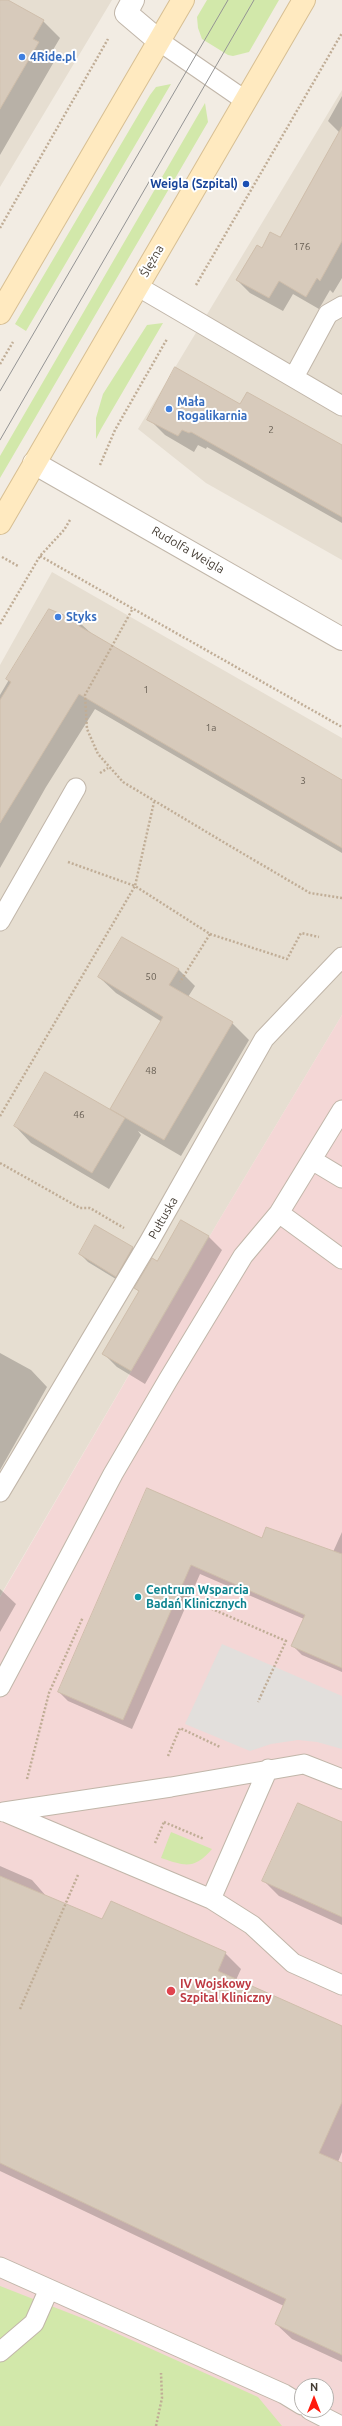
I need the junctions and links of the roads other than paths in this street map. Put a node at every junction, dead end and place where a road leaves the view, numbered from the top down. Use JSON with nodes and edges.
{"nodes":[{"id":1,"x":183,"y":0,"type":"edge"},
{"id":2,"x":304,"y":0,"type":"edge"},
{"id":3,"x":129,"y":6,"type":"edge"},
{"id":4,"x":159,"y":41,"type":"junction"},
{"id":5,"x":246,"y":101,"type":"junction"},
{"id":6,"x":137,"y":286,"type":"junction"},
{"id":7,"x":342,"y":306,"type":"edge"},
{"id":8,"x":0,"y":313,"type":"edge"},
{"id":9,"x":294,"y":377,"type":"junction"},
{"id":10,"x":342,"y":406,"type":"edge"},
{"id":11,"x":34,"y":463,"type":"junction"},
{"id":12,"x":0,"y":523,"type":"edge"},
{"id":13,"x":342,"y":639,"type":"edge"},
{"id":14,"x":76,"y":788,"type":"dead end"},
{"id":15,"x":0,"y":921,"type":"edge"},
{"id":16,"x":342,"y":957,"type":"edge"},
{"id":17,"x":342,"y":1110,"type":"edge"},
{"id":18,"x":312,"y":1160,"type":"junction"},
{"id":19,"x":342,"y":1178,"type":"edge"},
{"id":20,"x":279,"y":1213,"type":"junction"},
{"id":21,"x":342,"y":1259,"type":"edge"},
{"id":22,"x":0,"y":1492,"type":"edge"},
{"id":23,"x":0,"y":1687,"type":"edge"},
{"id":24,"x":268,"y":1769,"type":"junction"},
{"id":25,"x":342,"y":1779,"type":"edge"},
{"id":26,"x":2,"y":1811,"type":"edge"},
{"id":27,"x":211,"y":1899,"type":"junction"},
{"id":28,"x":342,"y":1985,"type":"edge"},
{"id":29,"x":0,"y":2268,"type":"edge"},
{"id":30,"x":49,"y":2289,"type":"junction"},
{"id":31,"x":0,"y":2352,"type":"edge"},
{"id":32,"x":294,"y":2400,"type":"edge"},
{"id":33,"x":326,"y":2418,"type":"edge"},
{"id":34,"x":341,"y":2426,"type":"edge"}],
"edges":[{"from":1,"to":4,"type":"main road"},
{"from":2,"to":5,"type":"main road","name":"Ślężna"},
{"from":3,"to":4,"type":"street"},
{"from":4,"to":5,"type":"lane"},
{"from":4,"to":8,"type":"main road"},
{"from":5,"to":6,"type":"main road","name":"Ślężna"},
{"from":6,"to":9,"type":"lane"},
{"from":6,"to":11,"type":"main road","name":"Ślężna"},
{"from":7,"to":9,"type":"lane"},
{"from":9,"to":10,"type":"lane"},
{"from":11,"to":12,"type":"main road","name":"Ślężna"},
{"from":11,"to":13,"type":"street","name":"Rudolfa Weigla"},
{"from":14,"to":15,"type":"lane"},
{"from":16,"to":22,"type":"lane","name":"Pułtuska"},
{"from":17,"to":18,"type":"lane"},
{"from":18,"to":19,"type":"lane"},
{"from":18,"to":20,"type":"lane"},
{"from":20,"to":21,"type":"lane"},
{"from":20,"to":23,"type":"lane"},
{"from":24,"to":25,"type":"lane"},
{"from":24,"to":26,"type":"lane"},
{"from":24,"to":27,"type":"lane"},
{"from":26,"to":27,"type":"lane"},
{"from":27,"to":28,"type":"lane"},
{"from":29,"to":30,"type":"lane"},
{"from":30,"to":31,"type":"lane"},
{"from":30,"to":32,"type":"lane"},
{"from":33,"to":34,"type":"lane"}]}
